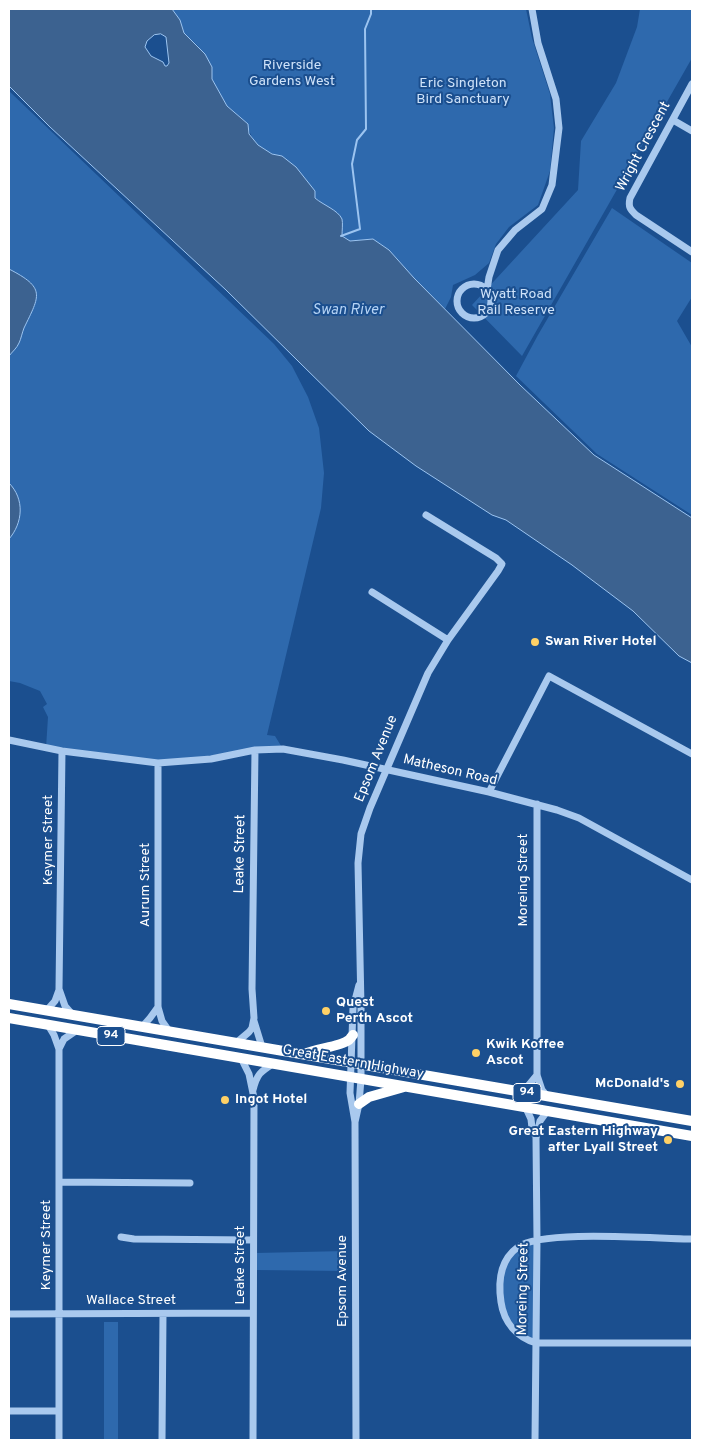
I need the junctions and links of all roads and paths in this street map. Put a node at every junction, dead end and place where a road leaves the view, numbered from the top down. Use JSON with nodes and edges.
{"nodes":[{"id":1,"x":532,"y":9,"type":"edge"},
{"id":2,"x":692,"y":84,"type":"edge"},
{"id":3,"x":673,"y":120,"type":"junction"},
{"id":4,"x":692,"y":131,"type":"edge"},
{"id":5,"x":692,"y":252,"type":"edge"},
{"id":6,"x":488,"y":290,"type":"junction"},
{"id":7,"x":426,"y":515,"type":"dead end"},
{"id":8,"x":372,"y":592,"type":"dead end"},
{"id":9,"x":448,"y":640,"type":"junction"},
{"id":10,"x":9,"y":740,"type":"edge"},
{"id":11,"x":255,"y":750,"type":"junction"},
{"id":12,"x":62,"y":751,"type":"junction"},
{"id":13,"x":692,"y":754,"type":"edge"},
{"id":14,"x":158,"y":764,"type":"junction"},
{"id":15,"x":386,"y":769,"type":"junction"},
{"id":16,"x":489,"y":792,"type":"junction"},
{"id":17,"x":537,"y":804,"type":"junction"},
{"id":18,"x":692,"y":880,"type":"edge"},
{"id":19,"x":360,"y":982,"type":"junction"},
{"id":20,"x":59,"y":989,"type":"junction"},
{"id":21,"x":9,"y":1004,"type":"edge"},
{"id":22,"x":158,"y":1007,"type":"junction"},
{"id":23,"x":47,"y":1010,"type":"junction"},
{"id":24,"x":72,"y":1015,"type":"junction"},
{"id":25,"x":9,"y":1018,"type":"edge"},
{"id":26,"x":254,"y":1018,"type":"junction"},
{"id":27,"x":48,"y":1025,"type":"junction"},
{"id":28,"x":142,"y":1026,"type":"junction"},
{"id":29,"x":77,"y":1030,"type":"junction"},
{"id":30,"x":169,"y":1031,"type":"junction"},
{"id":31,"x":353,"y":1035,"type":"junction"},
{"id":32,"x":236,"y":1043,"type":"junction"},
{"id":33,"x":262,"y":1047,"type":"junction"},
{"id":34,"x":59,"y":1049,"type":"junction"},
{"id":35,"x":303,"y":1054,"type":"junction"},
{"id":36,"x":241,"y":1058,"type":"junction"},
{"id":37,"x":274,"y":1063,"type":"junction"},
{"id":38,"x":356,"y":1063,"type":"junction"},
{"id":39,"x":537,"y":1076,"type":"junction"},
{"id":40,"x":356,"y":1078,"type":"junction"},
{"id":41,"x":408,"y":1086,"type":"junction"},
{"id":42,"x":253,"y":1090,"type":"junction"},
{"id":43,"x":523,"y":1092,"type":"junction"},
{"id":44,"x":547,"y":1096,"type":"junction"},
{"id":45,"x":359,"y":1104,"type":"junction"},
{"id":46,"x":525,"y":1106,"type":"junction"},
{"id":47,"x":597,"y":1106,"type":"junction"},
{"id":48,"x":548,"y":1110,"type":"junction"},
{"id":49,"x":692,"y":1121,"type":"edge"},
{"id":50,"x":355,"y":1122,"type":"junction"},
{"id":51,"x":681,"y":1134,"type":"junction"},
{"id":52,"x":692,"y":1136,"type":"edge"},
{"id":53,"x":536,"y":1138,"type":"junction"},
{"id":54,"x":60,"y":1182,"type":"junction"},
{"id":55,"x":190,"y":1183,"type":"dead end"},
{"id":56,"x":121,"y":1237,"type":"dead end"},
{"id":57,"x":692,"y":1239,"type":"edge"},
{"id":58,"x":254,"y":1240,"type":"junction"},
{"id":59,"x":537,"y":1240,"type":"junction"},
{"id":60,"x":59,"y":1313,"type":"junction"},
{"id":61,"x":253,"y":1313,"type":"junction"},
{"id":62,"x":9,"y":1314,"type":"edge"},
{"id":63,"x":163,"y":1314,"type":"junction"},
{"id":64,"x":536,"y":1343,"type":"junction"},
{"id":65,"x":692,"y":1343,"type":"edge"},
{"id":66,"x":9,"y":1410,"type":"edge"},
{"id":67,"x":59,"y":1410,"type":"junction"},
{"id":68,"x":59,"y":1440,"type":"edge"},
{"id":69,"x":162,"y":1440,"type":"edge"},
{"id":70,"x":253,"y":1440,"type":"edge"},
{"id":71,"x":356,"y":1440,"type":"edge"},
{"id":72,"x":535,"y":1440,"type":"edge"}],
"edges":[{"from":1,"to":6,"type":"street"},
{"from":2,"to":3,"type":"street","name":"Wright Crescent"},
{"from":3,"to":4,"type":"street"},
{"from":3,"to":5,"type":"street","name":"Wright Crescent"},
{"from":6,"to":6,"type":"street"},
{"from":7,"to":9,"type":"street","name":"Epsom Avenue"},
{"from":8,"to":9,"type":"street"},
{"from":9,"to":15,"type":"street","name":"Epsom Avenue"},
{"from":10,"to":12,"type":"street","name":"Matheson Road"},
{"from":11,"to":14,"type":"street","name":"Matheson Road"},
{"from":11,"to":15,"type":"street","name":"Matheson Road"},
{"from":11,"to":26,"type":"street","name":"Leake Street"},
{"from":12,"to":14,"type":"street","name":"Matheson Road"},
{"from":12,"to":20,"type":"street","name":"Keymer Street"},
{"from":13,"to":16,"type":"street"},
{"from":14,"to":22,"type":"street","name":"Aurum Street"},
{"from":15,"to":16,"type":"street","name":"Matheson Road"},
{"from":15,"to":19,"type":"street","name":"Epsom Avenue"},
{"from":16,"to":17,"type":"street","name":"Matheson Road"},
{"from":17,"to":18,"type":"street","name":"Matheson Road"},
{"from":17,"to":39,"type":"street","name":"Moreing Street"},
{"from":19,"to":31,"type":"street","name":"Epsom Avenue"},
{"from":19,"to":38,"type":"street","name":"Epsom Avenue"},
{"from":20,"to":23,"type":"street","name":"Keymer Street"},
{"from":20,"to":24,"type":"street","name":"Keymer Street"},
{"from":21,"to":23,"type":"highway","name":"Great Eastern Highway","number":"94"},
{"from":22,"to":28,"type":"street"},
{"from":22,"to":30,"type":"street","name":"Aurum Street"},
{"from":23,"to":24,"type":"highway","name":"Great Eastern Highway","number":"94"},
{"from":24,"to":28,"type":"highway","name":"Great Eastern Highway","number":"94"},
{"from":25,"to":27,"type":"highway","name":"Great Eastern Highway","number":"94"},
{"from":26,"to":32,"type":"street"},
{"from":26,"to":33,"type":"street","name":"Leake Street"},
{"from":27,"to":29,"type":"highway","name":"Great Eastern Highway","number":"94"},
{"from":27,"to":34,"type":"street","name":"Keymer Street"},
{"from":28,"to":30,"type":"highway","name":"Great Eastern Highway","number":"94"},
{"from":29,"to":34,"type":"street"},
{"from":29,"to":36,"type":"highway","name":"Great Eastern Highway","number":"94"},
{"from":30,"to":32,"type":"highway","name":"Great Eastern Highway","number":"94"},
{"from":31,"to":35,"type":"highway"},
{"from":31,"to":38,"type":"street","name":"Epsom Avenue"},
{"from":32,"to":33,"type":"highway","name":"Great Eastern Highway","number":"94"},
{"from":33,"to":35,"type":"highway","name":"Great Eastern Highway","number":"94"},
{"from":34,"to":54,"type":"street","name":"Keymer Street"},
{"from":35,"to":38,"type":"highway","name":"Great Eastern Highway","number":"94"},
{"from":36,"to":37,"type":"highway","name":"Great Eastern Highway","number":"94"},
{"from":36,"to":42,"type":"street","name":"Leake Street"},
{"from":37,"to":40,"type":"highway","name":"Great Eastern Highway","number":"94"},
{"from":37,"to":42,"type":"street","name":"Leake Street"},
{"from":38,"to":40,"type":"street","name":"Epsom Avenue"},
{"from":38,"to":43,"type":"highway","name":"Great Eastern Highway","number":"94"},
{"from":39,"to":43,"type":"street"},
{"from":39,"to":44,"type":"street","name":"Moreing Street"},
{"from":40,"to":41,"type":"highway","name":"Great Eastern Highway","number":"94"},
{"from":40,"to":45,"type":"street","name":"Epsom Avenue"},
{"from":40,"to":50,"type":"street","name":"Epsom Avenue"},
{"from":41,"to":45,"type":"highway"},
{"from":41,"to":46,"type":"highway","name":"Great Eastern Highway","number":"94"},
{"from":42,"to":58,"type":"street","name":"Leake Street"},
{"from":43,"to":44,"type":"highway","name":"Great Eastern Highway","number":"94"},
{"from":44,"to":47,"type":"highway","name":"Great Eastern Highway","number":"94"},
{"from":45,"to":50,"type":"street","name":"Epsom Avenue"},
{"from":46,"to":48,"type":"highway","name":"Great Eastern Highway","number":"94"},
{"from":46,"to":53,"type":"street","name":"Moreing Street"},
{"from":47,"to":49,"type":"highway","name":"Great Eastern Highway","number":"94"},
{"from":47,"to":51,"type":"highway","number":"94"},
{"from":48,"to":51,"type":"highway","name":"Great Eastern Highway","number":"94"},
{"from":48,"to":53,"type":"street","name":"Moreing Street"},
{"from":50,"to":71,"type":"street","name":"Epsom Avenue"},
{"from":51,"to":52,"type":"highway","name":"Great Eastern Highway","number":"94"},
{"from":53,"to":59,"type":"street","name":"Moreing Street"},
{"from":54,"to":55,"type":"street"},
{"from":54,"to":60,"type":"street","name":"Keymer Street"},
{"from":56,"to":58,"type":"street"},
{"from":57,"to":59,"type":"street"},
{"from":58,"to":61,"type":"street","name":"Leake Street"},
{"from":59,"to":64,"type":"street","name":"Moreing Street"},
{"from":59,"to":64,"type":"street"},
{"from":60,"to":62,"type":"street","name":"Wallace Street"},
{"from":60,"to":63,"type":"street","name":"Wallace Street"},
{"from":60,"to":67,"type":"street","name":"Keymer Street"},
{"from":61,"to":63,"type":"street","name":"Wallace Street"},
{"from":61,"to":70,"type":"street","name":"Leake Street"},
{"from":63,"to":69,"type":"street"},
{"from":64,"to":65,"type":"street"},
{"from":64,"to":72,"type":"street","name":"Moreing Street"},
{"from":66,"to":67,"type":"street"},
{"from":67,"to":68,"type":"street","name":"Keymer Street"}]}
